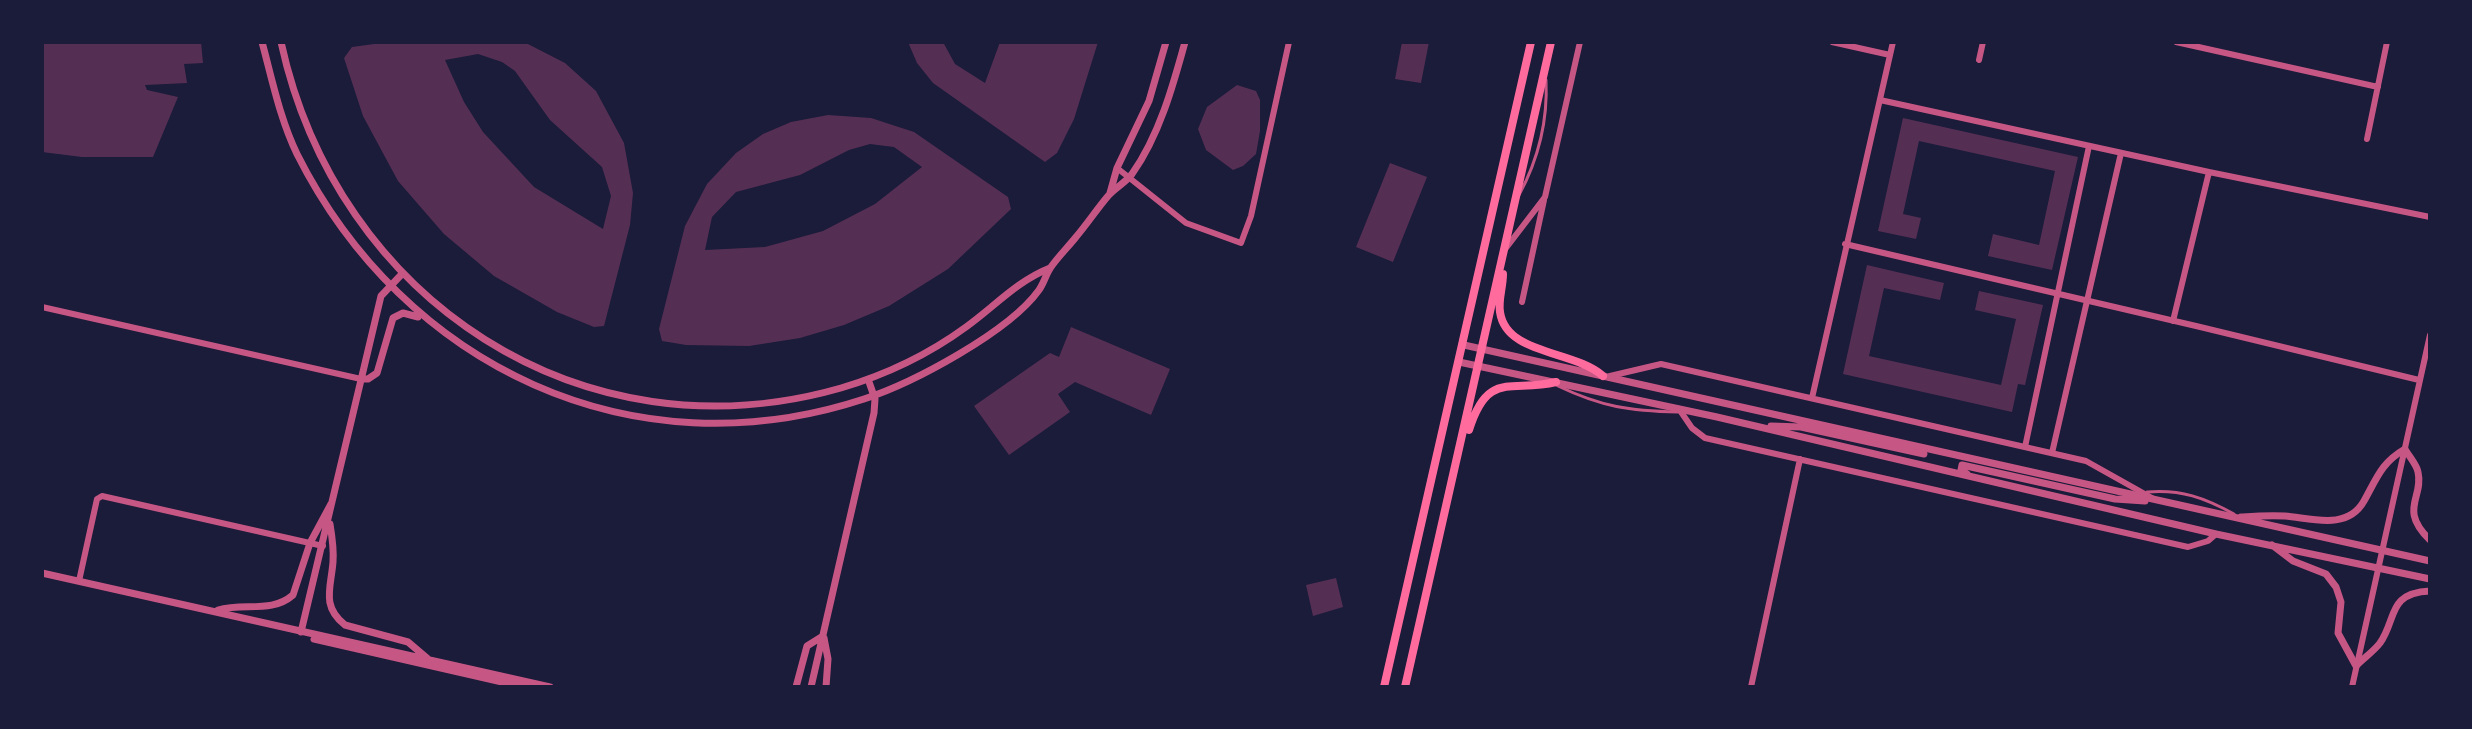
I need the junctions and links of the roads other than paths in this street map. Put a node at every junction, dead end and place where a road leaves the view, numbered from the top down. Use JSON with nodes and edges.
{"nodes":[{"id":1,"x":262,"y":42,"type":"edge"},
{"id":2,"x":281,"y":42,"type":"edge"},
{"id":3,"x":1166,"y":42,"type":"edge"},
{"id":4,"x":1185,"y":42,"type":"edge"},
{"id":5,"x":1289,"y":42,"type":"edge"},
{"id":6,"x":1531,"y":42,"type":"edge"},
{"id":7,"x":1551,"y":42,"type":"edge"},
{"id":8,"x":1580,"y":42,"type":"edge"},
{"id":9,"x":1832,"y":42,"type":"edge"},
{"id":10,"x":1893,"y":42,"type":"edge"},
{"id":11,"x":1983,"y":42,"type":"edge"},
{"id":12,"x":2176,"y":42,"type":"edge"},
{"id":13,"x":2387,"y":42,"type":"edge"},
{"id":14,"x":1890,"y":55,"type":"junction"},
{"id":15,"x":1979,"y":60,"type":"dead end"},
{"id":16,"x":2378,"y":87,"type":"junction"},
{"id":17,"x":1880,"y":100,"type":"junction"},
{"id":18,"x":2367,"y":139,"type":"dead end"},
{"id":19,"x":2089,"y":146,"type":"junction"},
{"id":20,"x":2121,"y":153,"type":"junction"},
{"id":21,"x":1117,"y":168,"type":"junction"},
{"id":22,"x":2209,"y":172,"type":"junction"},
{"id":23,"x":1129,"y":178,"type":"junction"},
{"id":24,"x":1110,"y":194,"type":"junction"},
{"id":25,"x":1545,"y":197,"type":"junction"},
{"id":26,"x":2430,"y":217,"type":"edge"},
{"id":27,"x":1845,"y":244,"type":"junction"},
{"id":28,"x":1503,"y":255,"type":"junction"},
{"id":29,"x":1050,"y":268,"type":"junction"},
{"id":30,"x":401,"y":275,"type":"junction"},
{"id":31,"x":388,"y":286,"type":"junction"},
{"id":32,"x":2057,"y":291,"type":"junction"},
{"id":33,"x":2088,"y":299,"type":"junction"},
{"id":34,"x":1522,"y":302,"type":"dead end"},
{"id":35,"x":42,"y":307,"type":"edge"},
{"id":36,"x":425,"y":320,"type":"junction"},
{"id":37,"x":2173,"y":321,"type":"junction"},
{"id":38,"x":2430,"y":335,"type":"edge"},
{"id":39,"x":1464,"y":345,"type":"junction"},
{"id":40,"x":1483,"y":349,"type":"junction"},
{"id":41,"x":1459,"y":362,"type":"junction"},
{"id":42,"x":1479,"y":367,"type":"junction"},
{"id":43,"x":1603,"y":376,"type":"junction"},
{"id":44,"x":361,"y":379,"type":"junction"},
{"id":45,"x":868,"y":379,"type":"junction"},
{"id":46,"x":2419,"y":380,"type":"junction"},
{"id":47,"x":1552,"y":382,"type":"junction"},
{"id":48,"x":874,"y":396,"type":"junction"},
{"id":49,"x":1812,"y":398,"type":"junction"},
{"id":50,"x":1680,"y":410,"type":"junction"},
{"id":51,"x":1760,"y":427,"type":"junction"},
{"id":52,"x":1920,"y":447,"type":"junction"},
{"id":53,"x":2025,"y":447,"type":"junction"},
{"id":54,"x":2405,"y":449,"type":"junction"},
{"id":55,"x":2052,"y":453,"type":"junction"},
{"id":56,"x":1800,"y":459,"type":"junction"},
{"id":57,"x":1456,"y":464,"type":"junction"},
{"id":58,"x":1978,"y":478,"type":"junction"},
{"id":59,"x":2143,"y":492,"type":"junction"},
{"id":60,"x":2127,"y":494,"type":"junction"},
{"id":61,"x":2155,"y":500,"type":"junction"},
{"id":62,"x":332,"y":502,"type":"junction"},
{"id":63,"x":329,"y":515,"type":"junction"},
{"id":64,"x":2238,"y":518,"type":"junction"},
{"id":65,"x":2216,"y":534,"type":"junction"},
{"id":66,"x":2430,"y":540,"type":"edge"},
{"id":67,"x":310,"y":543,"type":"junction"},
{"id":68,"x":2271,"y":544,"type":"junction"},
{"id":69,"x":323,"y":546,"type":"junction"},
{"id":70,"x":2382,"y":550,"type":"junction"},
{"id":71,"x":2430,"y":561,"type":"edge"},
{"id":72,"x":2378,"y":567,"type":"junction"},
{"id":73,"x":42,"y":573,"type":"edge"},
{"id":74,"x":2430,"y":579,"type":"edge"},
{"id":75,"x":79,"y":581,"type":"junction"},
{"id":76,"x":2430,"y":591,"type":"edge"},
{"id":77,"x":215,"y":611,"type":"junction"},
{"id":78,"x":301,"y":632,"type":"junction"},
{"id":79,"x":823,"y":636,"type":"junction"},
{"id":80,"x":429,"y":660,"type":"junction"},
{"id":81,"x":2356,"y":666,"type":"junction"},
{"id":82,"x":524,"y":687,"type":"edge"},
{"id":83,"x":550,"y":687,"type":"edge"},
{"id":84,"x":796,"y":687,"type":"edge"},
{"id":85,"x":811,"y":687,"type":"edge"},
{"id":86,"x":826,"y":687,"type":"edge"},
{"id":87,"x":1384,"y":687,"type":"edge"},
{"id":88,"x":1405,"y":687,"type":"edge"},
{"id":89,"x":1751,"y":687,"type":"edge"},
{"id":90,"x":2352,"y":687,"type":"edge"}],
"edges":[{"from":1,"to":31,"type":"street"},
{"from":2,"to":30,"type":"street"},
{"from":3,"to":21,"type":"street"},
{"from":4,"to":23,"type":"street"},
{"from":5,"to":23,"type":"street"},
{"from":6,"to":39,"type":"main road"},
{"from":7,"to":28,"type":"main road"},
{"from":8,"to":25,"type":"street"},
{"from":9,"to":14,"type":"street"},
{"from":10,"to":14,"type":"street"},
{"from":11,"to":15,"type":"street"},
{"from":12,"to":16,"type":"street"},
{"from":13,"to":16,"type":"street"},
{"from":14,"to":17,"type":"street"},
{"from":16,"to":18,"type":"street"},
{"from":17,"to":19,"type":"street"},
{"from":17,"to":27,"type":"street"},
{"from":19,"to":20,"type":"street"},
{"from":19,"to":32,"type":"street"},
{"from":20,"to":22,"type":"street"},
{"from":20,"to":33,"type":"street"},
{"from":21,"to":23,"type":"street"},
{"from":21,"to":24,"type":"street"},
{"from":22,"to":26,"type":"street"},
{"from":22,"to":37,"type":"street"},
{"from":23,"to":24,"type":"street"},
{"from":24,"to":29,"type":"street"},
{"from":25,"to":28,"type":"street"},
{"from":25,"to":34,"type":"street"},
{"from":27,"to":32,"type":"street"},
{"from":27,"to":49,"type":"street"},
{"from":28,"to":40,"type":"main road"},
{"from":28,"to":43,"type":"main road"},
{"from":29,"to":45,"type":"street"},
{"from":29,"to":48,"type":"street"},
{"from":30,"to":31,"type":"street"},
{"from":30,"to":45,"type":"street"},
{"from":31,"to":36,"type":"street"},
{"from":31,"to":44,"type":"street"},
{"from":32,"to":33,"type":"street"},
{"from":32,"to":53,"type":"street"},
{"from":33,"to":37,"type":"street"},
{"from":33,"to":55,"type":"street"},
{"from":35,"to":44,"type":"street"},
{"from":36,"to":44,"type":"street"},
{"from":36,"to":48,"type":"street"},
{"from":37,"to":46,"type":"street"},
{"from":38,"to":46,"type":"street"},
{"from":39,"to":40,"type":"street"},
{"from":39,"to":41,"type":"main road"},
{"from":40,"to":42,"type":"main road"},
{"from":40,"to":43,"type":"street"},
{"from":41,"to":42,"type":"street"},
{"from":41,"to":87,"type":"main road"},
{"from":42,"to":47,"type":"street"},
{"from":42,"to":57,"type":"main road"},
{"from":43,"to":49,"type":"street"},
{"from":43,"to":52,"type":"street"},
{"from":44,"to":62,"type":"street"},
{"from":45,"to":48,"type":"street"},
{"from":46,"to":54,"type":"street"},
{"from":47,"to":50,"type":"street"},
{"from":47,"to":50,"type":"lane"},
{"from":47,"to":57,"type":"main road"},
{"from":48,"to":79,"type":"street"},
{"from":49,"to":53,"type":"street"},
{"from":50,"to":51,"type":"street"},
{"from":50,"to":56,"type":"street"},
{"from":51,"to":52,"type":"street"},
{"from":51,"to":58,"type":"street"},
{"from":52,"to":60,"type":"street"},
{"from":53,"to":55,"type":"street"},
{"from":54,"to":64,"type":"street"},
{"from":54,"to":66,"type":"street"},
{"from":54,"to":70,"type":"street"},
{"from":55,"to":59,"type":"street"},
{"from":56,"to":65,"type":"street"},
{"from":56,"to":89,"type":"street"},
{"from":57,"to":88,"type":"main road"},
{"from":58,"to":61,"type":"street"},
{"from":58,"to":65,"type":"street"},
{"from":59,"to":60,"type":"lane"},
{"from":59,"to":61,"type":"street"},
{"from":59,"to":64,"type":"lane"},
{"from":60,"to":61,"type":"street"},
{"from":61,"to":64,"type":"street"},
{"from":62,"to":63,"type":"street"},
{"from":62,"to":67,"type":"street"},
{"from":63,"to":69,"type":"street"},
{"from":63,"to":80,"type":"street"},
{"from":64,"to":70,"type":"street"},
{"from":65,"to":68,"type":"street"},
{"from":67,"to":69,"type":"street"},
{"from":67,"to":75,"type":"street"},
{"from":67,"to":77,"type":"street"},
{"from":68,"to":72,"type":"street"},
{"from":68,"to":81,"type":"street"},
{"from":69,"to":78,"type":"street"},
{"from":70,"to":71,"type":"street"},
{"from":70,"to":72,"type":"street"},
{"from":72,"to":74,"type":"street"},
{"from":72,"to":81,"type":"street"},
{"from":73,"to":75,"type":"street"},
{"from":75,"to":77,"type":"street"},
{"from":76,"to":81,"type":"street"},
{"from":77,"to":78,"type":"street"},
{"from":78,"to":80,"type":"street"},
{"from":78,"to":82,"type":"street"},
{"from":79,"to":84,"type":"street"},
{"from":79,"to":85,"type":"street"},
{"from":79,"to":86,"type":"street"},
{"from":80,"to":83,"type":"street"},
{"from":81,"to":90,"type":"street"}]}
